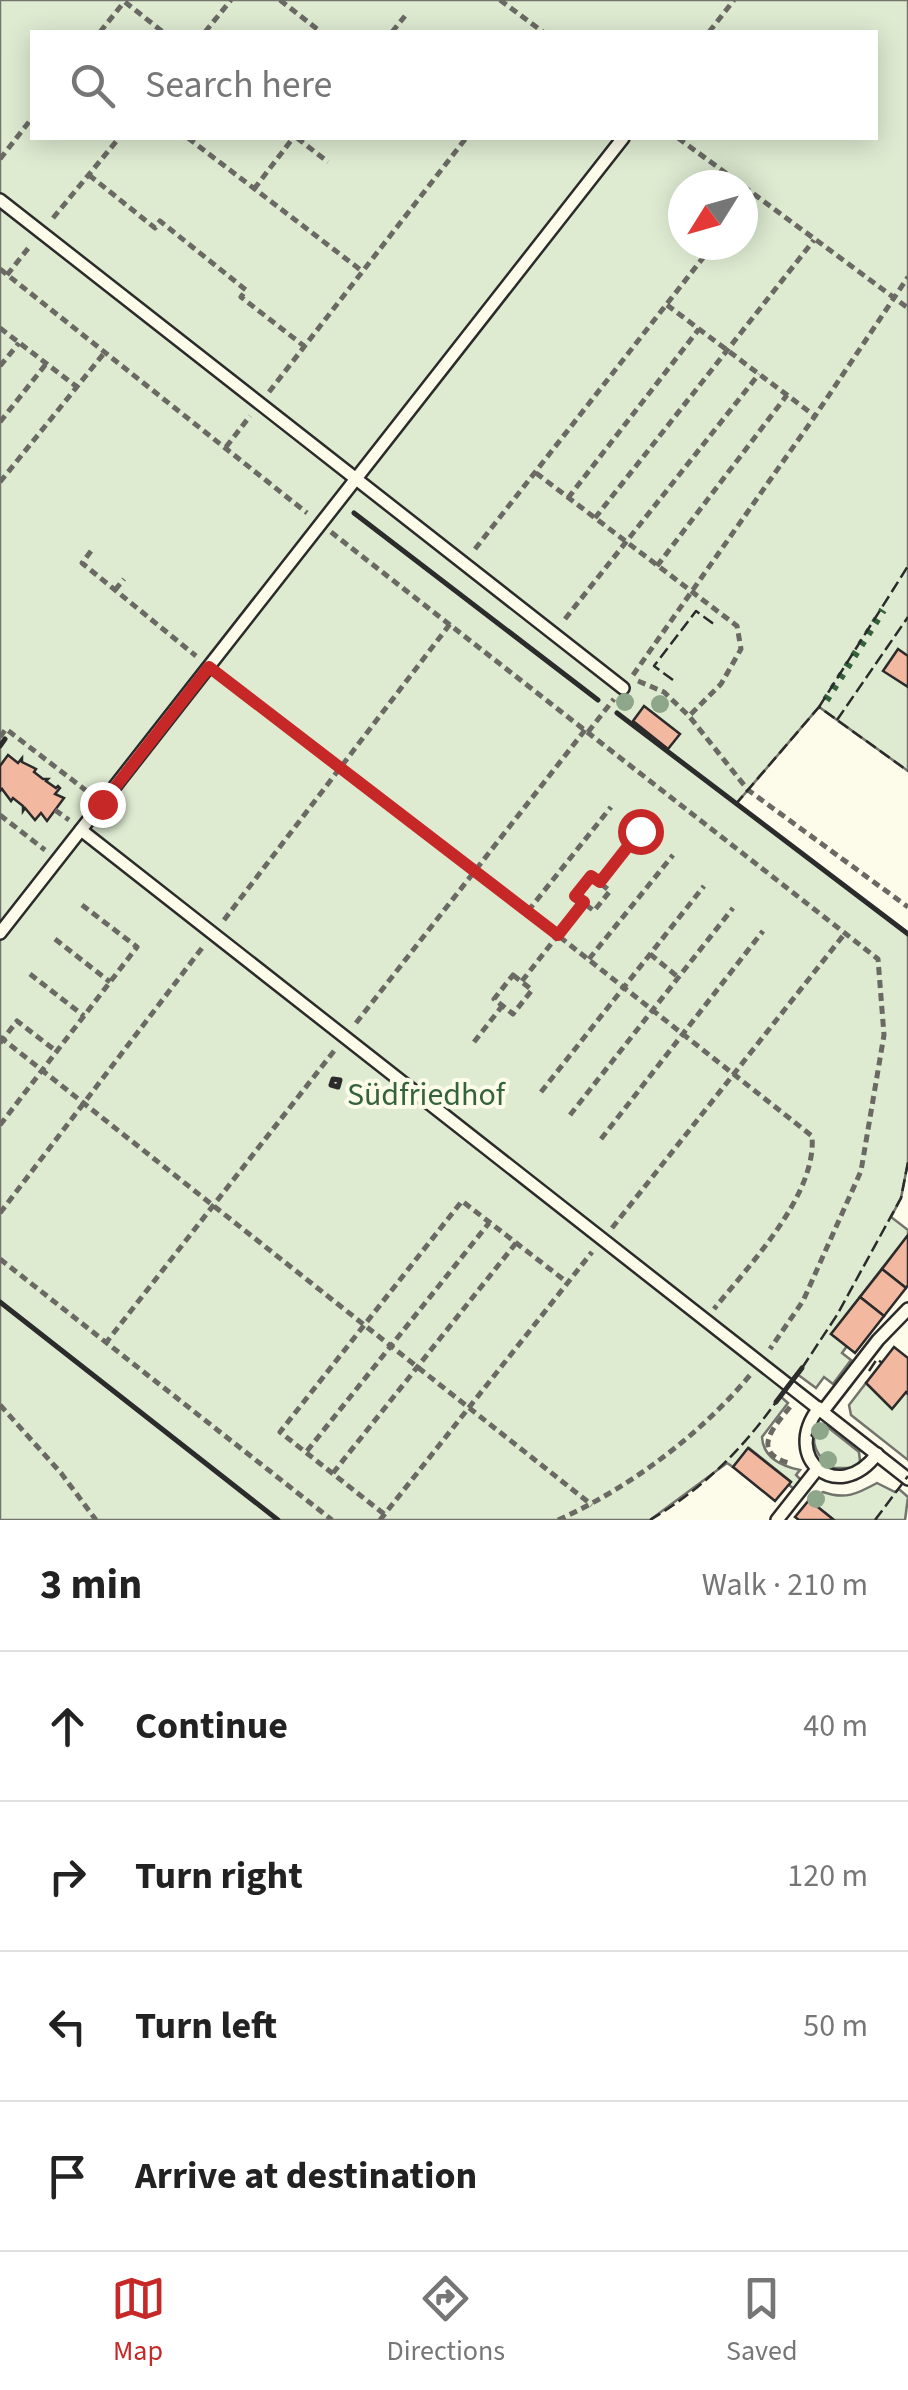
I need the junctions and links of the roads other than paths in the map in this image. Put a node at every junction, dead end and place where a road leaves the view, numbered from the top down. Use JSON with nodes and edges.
{"nodes":[{"id":1,"x":621,"y":140,"type":"edge"},
{"id":2,"x":0,"y":200,"type":"edge"},
{"id":3,"x":357,"y":480,"type":"junction"},
{"id":4,"x":627,"y":683,"type":"road end"},
{"id":5,"x":82,"y":830,"type":"junction"},
{"id":6,"x":0,"y":933,"type":"edge"},
{"id":7,"x":908,"y":1309,"type":"edge"},
{"id":8,"x":821,"y":1410,"type":"junction"},
{"id":9,"x":877,"y":1454,"type":"junction"},
{"id":10,"x":818,"y":1468,"type":"junction"},
{"id":11,"x":908,"y":1479,"type":"edge"},
{"id":12,"x":777,"y":1520,"type":"edge"}],
"edges":[{"from":1,"to":3,"type":"lane"},
{"from":2,"to":3,"type":"lane"},
{"from":3,"to":4,"type":"lane"},
{"from":3,"to":5,"type":"lane"},
{"from":5,"to":6,"type":"lane"},
{"from":5,"to":8,"type":"lane"},
{"from":7,"to":8,"type":"lane"},
{"from":8,"to":9,"type":"lane"},
{"from":8,"to":10,"type":"lane"},
{"from":9,"to":10,"type":"lane"},
{"from":9,"to":11,"type":"lane"},
{"from":10,"to":12,"type":"lane"}]}
